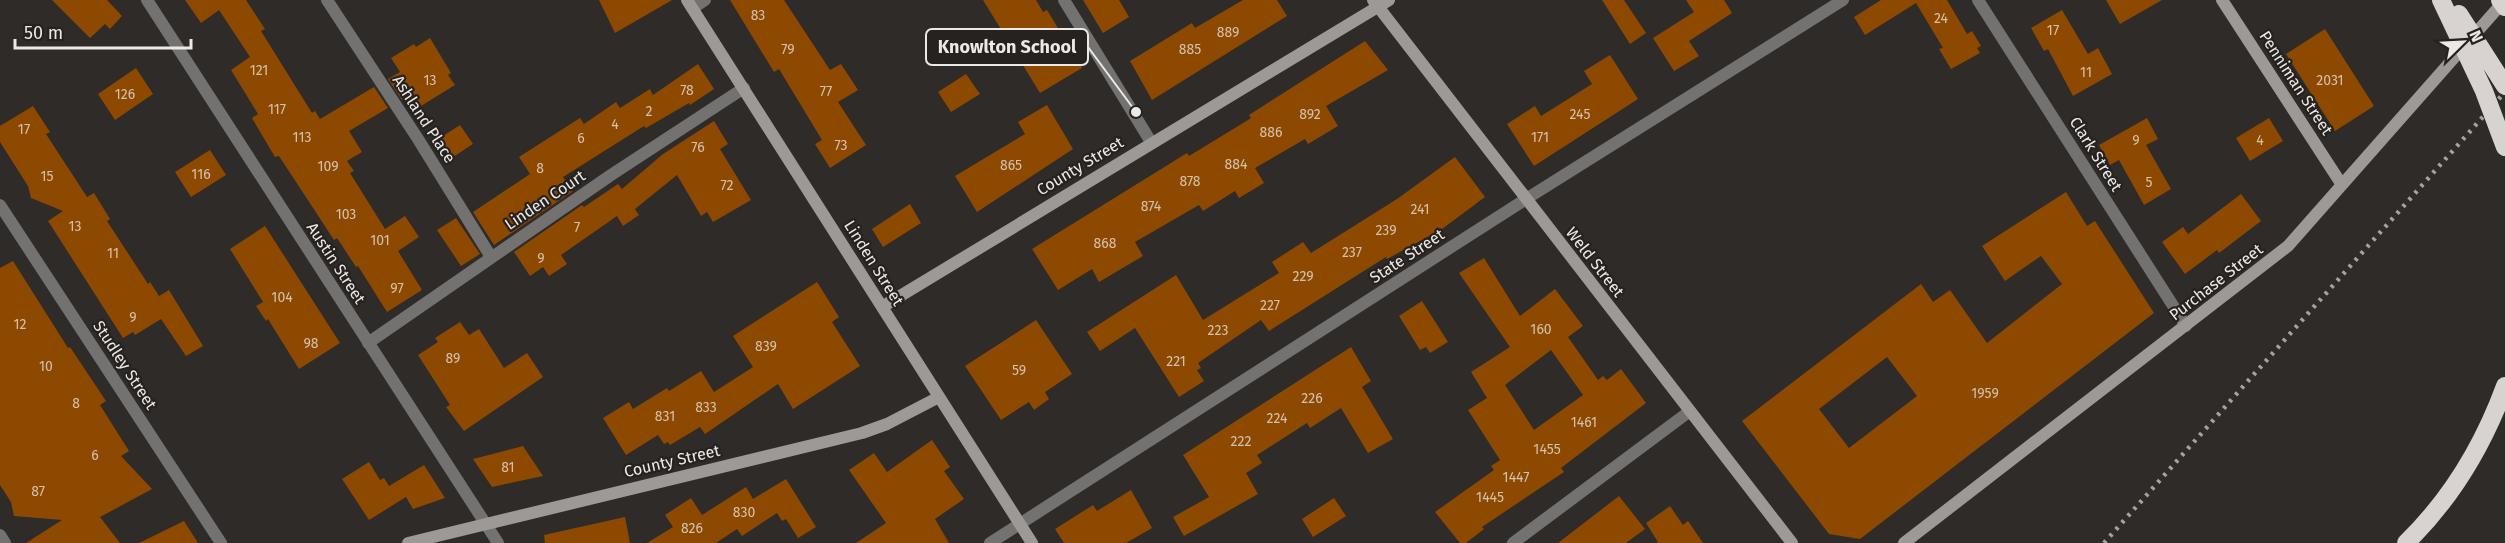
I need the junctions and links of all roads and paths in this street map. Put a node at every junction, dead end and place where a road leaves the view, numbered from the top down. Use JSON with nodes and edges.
{"nodes":[{"id":1,"x":147,"y":0,"type":"edge"},
{"id":2,"x":327,"y":0,"type":"edge"},
{"id":3,"x":705,"y":0,"type":"edge"},
{"id":4,"x":1064,"y":0,"type":"edge"},
{"id":5,"x":1389,"y":0,"type":"edge"},
{"id":6,"x":1843,"y":0,"type":"edge"},
{"id":7,"x":1978,"y":0,"type":"edge"},
{"id":8,"x":2222,"y":0,"type":"edge"},
{"id":9,"x":2441,"y":0,"type":"edge"},
{"id":10,"x":2450,"y":0,"type":"edge"},
{"id":11,"x":2500,"y":0,"type":"edge"},
{"id":12,"x":2505,"y":0,"type":"edge"},
{"id":13,"x":1375,"y":3,"type":"edge"},
{"id":14,"x":690,"y":4,"type":"edge"},
{"id":15,"x":2505,"y":7,"type":"edge"},
{"id":16,"x":2505,"y":86,"type":"edge"},
{"id":17,"x":744,"y":88,"type":"junction"},
{"id":18,"x":1151,"y":142,"type":"junction"},
{"id":19,"x":2505,"y":147,"type":"edge"},
{"id":20,"x":2342,"y":185,"type":"junction"},
{"id":21,"x":1526,"y":199,"type":"junction"},
{"id":22,"x":0,"y":205,"type":"edge"},
{"id":23,"x":491,"y":257,"type":"junction"},
{"id":24,"x":882,"y":307,"type":"junction"},
{"id":25,"x":2186,"y":327,"type":"junction"},
{"id":26,"x":368,"y":343,"type":"junction"},
{"id":27,"x":2505,"y":386,"type":"edge"},
{"id":28,"x":939,"y":397,"type":"junction"},
{"id":29,"x":1690,"y":411,"type":"junction"},
{"id":30,"x":485,"y":523,"type":"junction"},
{"id":31,"x":1020,"y":525,"type":"junction"},
{"id":32,"x":0,"y":535,"type":"edge"},
{"id":33,"x":5,"y":543,"type":"edge"},
{"id":34,"x":221,"y":543,"type":"edge"},
{"id":35,"x":408,"y":543,"type":"edge"},
{"id":36,"x":498,"y":543,"type":"edge"},
{"id":37,"x":990,"y":543,"type":"edge"},
{"id":38,"x":1032,"y":543,"type":"edge"},
{"id":39,"x":1513,"y":543,"type":"edge"},
{"id":40,"x":1792,"y":543,"type":"edge"},
{"id":41,"x":1904,"y":543,"type":"edge"},
{"id":42,"x":2406,"y":543,"type":"edge"}],
"edges":[{"from":1,"to":26,"type":"street","name":"Austin Street"},
{"from":2,"to":23,"type":"street","name":"Ashland Place"},
{"from":3,"to":14,"type":"street"},
{"from":4,"to":18,"type":"street"},
{"from":5,"to":13,"type":"main road","name":"County Street"},
{"from":6,"to":21,"type":"street","name":"State Street"},
{"from":7,"to":25,"type":"street","name":"Clark Street"},
{"from":8,"to":20,"type":"main road","name":"Penniman Street"},
{"from":9,"to":19,"type":"highway","bridge":true},
{"from":10,"to":16,"type":"highway","bridge":true},
{"from":11,"to":15,"type":"highway","bridge":true},
{"from":12,"to":20,"type":"main road","name":"Purchase Street"},
{"from":13,"to":18,"type":"main road","name":"County Street"},
{"from":13,"to":21,"type":"main road","name":"Weld Street"},
{"from":14,"to":17,"type":"main road","name":"Linden Street"},
{"from":17,"to":23,"type":"street","name":"Linden Court"},
{"from":17,"to":24,"type":"main road","name":"Linden Street"},
{"from":18,"to":24,"type":"main road","name":"County Street"},
{"from":20,"to":25,"type":"main road","name":"Purchase Street"},
{"from":21,"to":29,"type":"main road","name":"Weld Street"},
{"from":21,"to":31,"type":"street","name":"State Street"},
{"from":22,"to":34,"type":"street","name":"Studley Street"},
{"from":23,"to":26,"type":"street","name":"Linden Court"},
{"from":24,"to":28,"type":"main road","name":"Linden Street"},
{"from":25,"to":41,"type":"main road","name":"Purchase Street"},
{"from":26,"to":30,"type":"street","name":"Austin Street"},
{"from":27,"to":42,"type":"highway"},
{"from":28,"to":30,"type":"main road","name":"County Street"},
{"from":28,"to":31,"type":"main road","name":"Linden Street"},
{"from":29,"to":39,"type":"street"},
{"from":29,"to":40,"type":"main road","name":"Weld Street"},
{"from":30,"to":35,"type":"main road","name":"County Street"},
{"from":30,"to":36,"type":"street","name":"Austin Street"},
{"from":31,"to":37,"type":"street","name":"State Street"},
{"from":31,"to":38,"type":"main road","name":"Linden Street"},
{"from":32,"to":33,"type":"street"}]}
